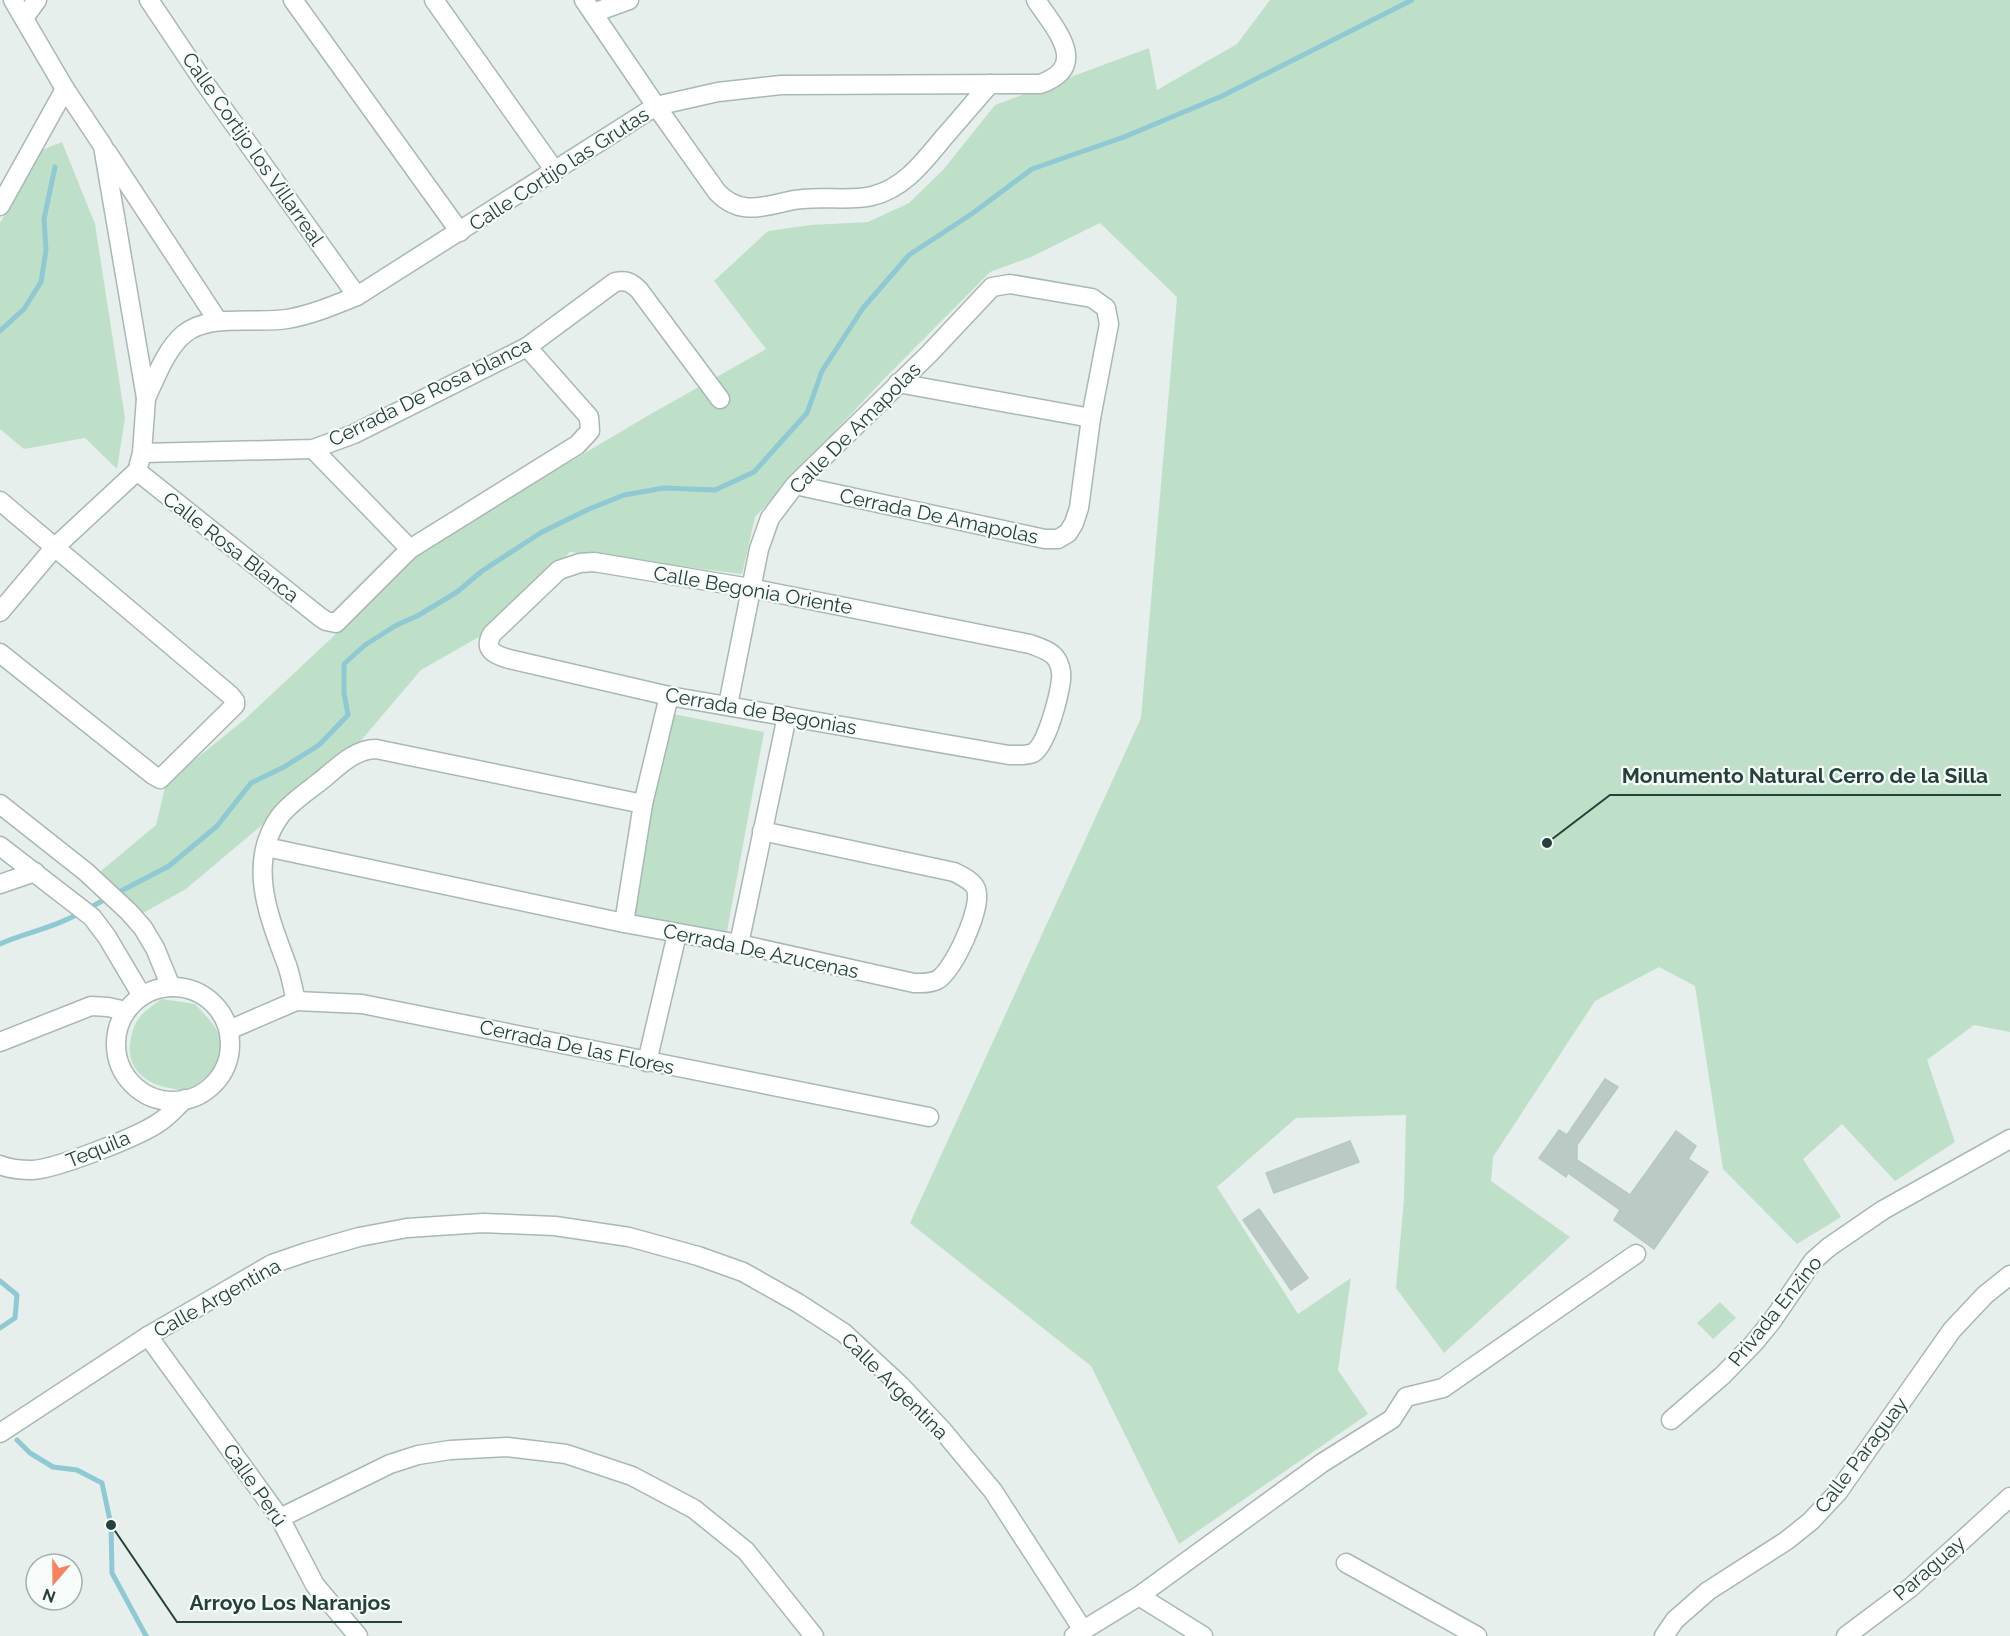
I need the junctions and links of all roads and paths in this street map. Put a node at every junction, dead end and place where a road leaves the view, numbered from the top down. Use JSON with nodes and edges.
{"nodes":[{"id":1,"x":13,"y":0,"type":"edge"},
{"id":2,"x":37,"y":0,"type":"edge"},
{"id":3,"x":150,"y":0,"type":"edge"},
{"id":4,"x":293,"y":0,"type":"edge"},
{"id":5,"x":434,"y":0,"type":"edge"},
{"id":6,"x":629,"y":0,"type":"edge"},
{"id":7,"x":1036,"y":0,"type":"edge"},
{"id":8,"x":589,"y":6,"type":"edge"},
{"id":9,"x":24,"y":18,"type":"junction"},
{"id":10,"x":990,"y":84,"type":"junction"},
{"id":11,"x":65,"y":89,"type":"junction"},
{"id":12,"x":656,"y":106,"type":"junction"},
{"id":13,"x":103,"y":146,"type":"junction"},
{"id":14,"x":555,"y":171,"type":"junction"},
{"id":15,"x":1,"y":201,"type":"edge"},
{"id":16,"x":460,"y":232,"type":"junction"},
{"id":17,"x":357,"y":296,"type":"junction"},
{"id":18,"x":1106,"y":308,"type":"joint"},
{"id":19,"x":218,"y":321,"type":"junction"},
{"id":20,"x":527,"y":346,"type":"junction"},
{"id":21,"x":898,"y":383,"type":"junction"},
{"id":22,"x":146,"y":398,"type":"junction"},
{"id":23,"x":720,"y":399,"type":"dead end"},
{"id":24,"x":1091,"y":418,"type":"junction"},
{"id":25,"x":313,"y":449,"type":"junction"},
{"id":26,"x":142,"y":453,"type":"junction"},
{"id":27,"x":137,"y":471,"type":"junction"},
{"id":28,"x":795,"y":485,"type":"junction"},
{"id":29,"x":0,"y":501,"type":"edge"},
{"id":30,"x":54,"y":548,"type":"junction"},
{"id":31,"x":410,"y":549,"type":"junction"},
{"id":32,"x":750,"y":588,"type":"junction"},
{"id":33,"x":0,"y":612,"type":"edge"},
{"id":34,"x":492,"y":652,"type":"joint"},
{"id":35,"x":0,"y":653,"type":"edge"},
{"id":36,"x":669,"y":696,"type":"junction"},
{"id":37,"x":728,"y":705,"type":"junction"},
{"id":38,"x":787,"y":716,"type":"junction"},
{"id":39,"x":1033,"y":753,"type":"joint"},
{"id":40,"x":0,"y":804,"type":"edge"},
{"id":41,"x":643,"y":804,"type":"junction"},
{"id":42,"x":762,"y":831,"type":"junction"},
{"id":43,"x":0,"y":846,"type":"edge"},
{"id":44,"x":266,"y":847,"type":"junction"},
{"id":45,"x":35,"y":872,"type":"junction"},
{"id":46,"x":0,"y":884,"type":"edge"},
{"id":47,"x":624,"y":923,"type":"junction"},
{"id":48,"x":677,"y":934,"type":"junction"},
{"id":49,"x":739,"y":944,"type":"junction"},
{"id":50,"x":171,"y":987,"type":"junction"},
{"id":51,"x":142,"y":996,"type":"junction"},
{"id":52,"x":296,"y":1001,"type":"junction"},
{"id":53,"x":126,"y":1011,"type":"junction"},
{"id":54,"x":229,"y":1030,"type":"junction"},
{"id":55,"x":0,"y":1042,"type":"edge"},
{"id":56,"x":647,"y":1062,"type":"junction"},
{"id":57,"x":185,"y":1099,"type":"junction"},
{"id":58,"x":928,"y":1117,"type":"dead end"},
{"id":59,"x":2010,"y":1139,"type":"edge"},
{"id":60,"x":0,"y":1165,"type":"edge"},
{"id":61,"x":1636,"y":1254,"type":"dead end"},
{"id":62,"x":2010,"y":1275,"type":"edge"},
{"id":63,"x":148,"y":1336,"type":"junction"},
{"id":64,"x":1671,"y":1420,"type":"dead end"},
{"id":65,"x":0,"y":1433,"type":"edge"},
{"id":66,"x":2010,"y":1497,"type":"edge"},
{"id":67,"x":280,"y":1518,"type":"junction"},
{"id":68,"x":1346,"y":1563,"type":"dead end"},
{"id":69,"x":1139,"y":1596,"type":"junction"},
{"id":70,"x":1079,"y":1633,"type":"edge"},
{"id":71,"x":358,"y":1636,"type":"edge"},
{"id":72,"x":814,"y":1636,"type":"edge"},
{"id":73,"x":1203,"y":1636,"type":"edge"},
{"id":74,"x":1477,"y":1636,"type":"edge"},
{"id":75,"x":1664,"y":1636,"type":"edge"},
{"id":76,"x":1846,"y":1636,"type":"edge"}],
"edges":[{"from":1,"to":9,"type":"street"},
{"from":2,"to":9,"type":"street"},
{"from":3,"to":17,"type":"street","name":"Calle Cortijo los Villarreal"},
{"from":4,"to":16,"type":"street"},
{"from":5,"to":14,"type":"street"},
{"from":6,"to":8,"type":"street"},
{"from":7,"to":10,"type":"street","name":"Calle Cortijo las Grutas"},
{"from":8,"to":12,"type":"street"},
{"from":9,"to":11,"type":"street"},
{"from":10,"to":12,"type":"street","name":"Calle Cortijo las Grutas"},
{"from":10,"to":12,"type":"street"},
{"from":11,"to":13,"type":"street"},
{"from":11,"to":15,"type":"street"},
{"from":12,"to":14,"type":"street","name":"Calle Cortijo las Grutas"},
{"from":13,"to":19,"type":"street"},
{"from":13,"to":22,"type":"street"},
{"from":14,"to":16,"type":"street","name":"Calle Cortijo las Grutas"},
{"from":16,"to":17,"type":"street","name":"Calle Cortijo las Grutas"},
{"from":17,"to":19,"type":"street","name":"Calle Cortijo las Grutas"},
{"from":18,"to":21,"type":"street","name":"Calle De Amapolas"},
{"from":18,"to":24,"type":"street","name":"Cerrada De Amapolas"},
{"from":19,"to":22,"type":"street","name":"Calle Cortijo las Grutas"},
{"from":20,"to":23,"type":"street","name":"Cerrada De Rosa blanca"},
{"from":20,"to":25,"type":"street","name":"Cerrada De Rosa blanca"},
{"from":20,"to":31,"type":"street","name":"Calle Rosa Blanca"},
{"from":21,"to":24,"type":"street"},
{"from":21,"to":28,"type":"street","name":"Calle De Amapolas"},
{"from":22,"to":26,"type":"street"},
{"from":24,"to":28,"type":"street","name":"Cerrada De Amapolas"},
{"from":25,"to":26,"type":"street","name":"Cerrada De Rosa blanca"},
{"from":25,"to":31,"type":"street"},
{"from":26,"to":27,"type":"street"},
{"from":27,"to":30,"type":"street"},
{"from":27,"to":31,"type":"street","name":"Calle Rosa Blanca"},
{"from":28,"to":32,"type":"street","name":"Calle De Amapolas"},
{"from":29,"to":30,"type":"street"},
{"from":30,"to":33,"type":"street"},
{"from":30,"to":35,"type":"street"},
{"from":32,"to":34,"type":"street","name":"Calle Begonia Oriente"},
{"from":32,"to":37,"type":"street","name":"Calle De Amapolas"},
{"from":32,"to":39,"type":"street","name":"Calle Begonia Oriente"},
{"from":34,"to":36,"type":"street","name":"Cerrada de Begonias"},
{"from":36,"to":37,"type":"street","name":"Cerrada de Begonias"},
{"from":36,"to":41,"type":"street"},
{"from":37,"to":38,"type":"street","name":"Cerrada de Begonias"},
{"from":38,"to":39,"type":"street","name":"Cerrada de Begonias"},
{"from":38,"to":42,"type":"street"},
{"from":40,"to":50,"type":"street"},
{"from":41,"to":44,"type":"street"},
{"from":41,"to":47,"type":"street"},
{"from":42,"to":49,"type":"street"},
{"from":42,"to":49,"type":"street","name":"Cerrada De Azucenas"},
{"from":43,"to":45,"type":"street"},
{"from":44,"to":47,"type":"street","name":"Cerrada De Azucenas"},
{"from":44,"to":52,"type":"street"},
{"from":45,"to":46,"type":"street"},
{"from":45,"to":51,"type":"street"},
{"from":47,"to":48,"type":"street","name":"Cerrada De Azucenas"},
{"from":48,"to":49,"type":"street","name":"Cerrada De Azucenas"},
{"from":48,"to":56,"type":"street"},
{"from":50,"to":51,"type":"street"},
{"from":50,"to":54,"type":"street"},
{"from":51,"to":53,"type":"street"},
{"from":52,"to":54,"type":"street","name":"Cerrada De las Flores"},
{"from":52,"to":56,"type":"street","name":"Cerrada De las Flores"},
{"from":53,"to":55,"type":"street"},
{"from":53,"to":57,"type":"street"},
{"from":54,"to":57,"type":"street"},
{"from":56,"to":58,"type":"street","name":"Cerrada De las Flores"},
{"from":57,"to":60,"type":"street","name":"Tequila"},
{"from":59,"to":64,"type":"street","name":"Privada Enzino"},
{"from":61,"to":69,"type":"street"},
{"from":62,"to":75,"type":"street","name":"Calle Paraguay"},
{"from":63,"to":65,"type":"street","name":"Calle Argentina"},
{"from":63,"to":67,"type":"street","name":"Calle Perú"},
{"from":63,"to":70,"type":"street","name":"Calle Argentina"},
{"from":66,"to":76,"type":"street","name":"Paraguay"},
{"from":67,"to":71,"type":"street","name":"Calle Perú"},
{"from":67,"to":72,"type":"street"},
{"from":68,"to":74,"type":"street"},
{"from":69,"to":70,"type":"street"},
{"from":69,"to":73,"type":"street"}]}
